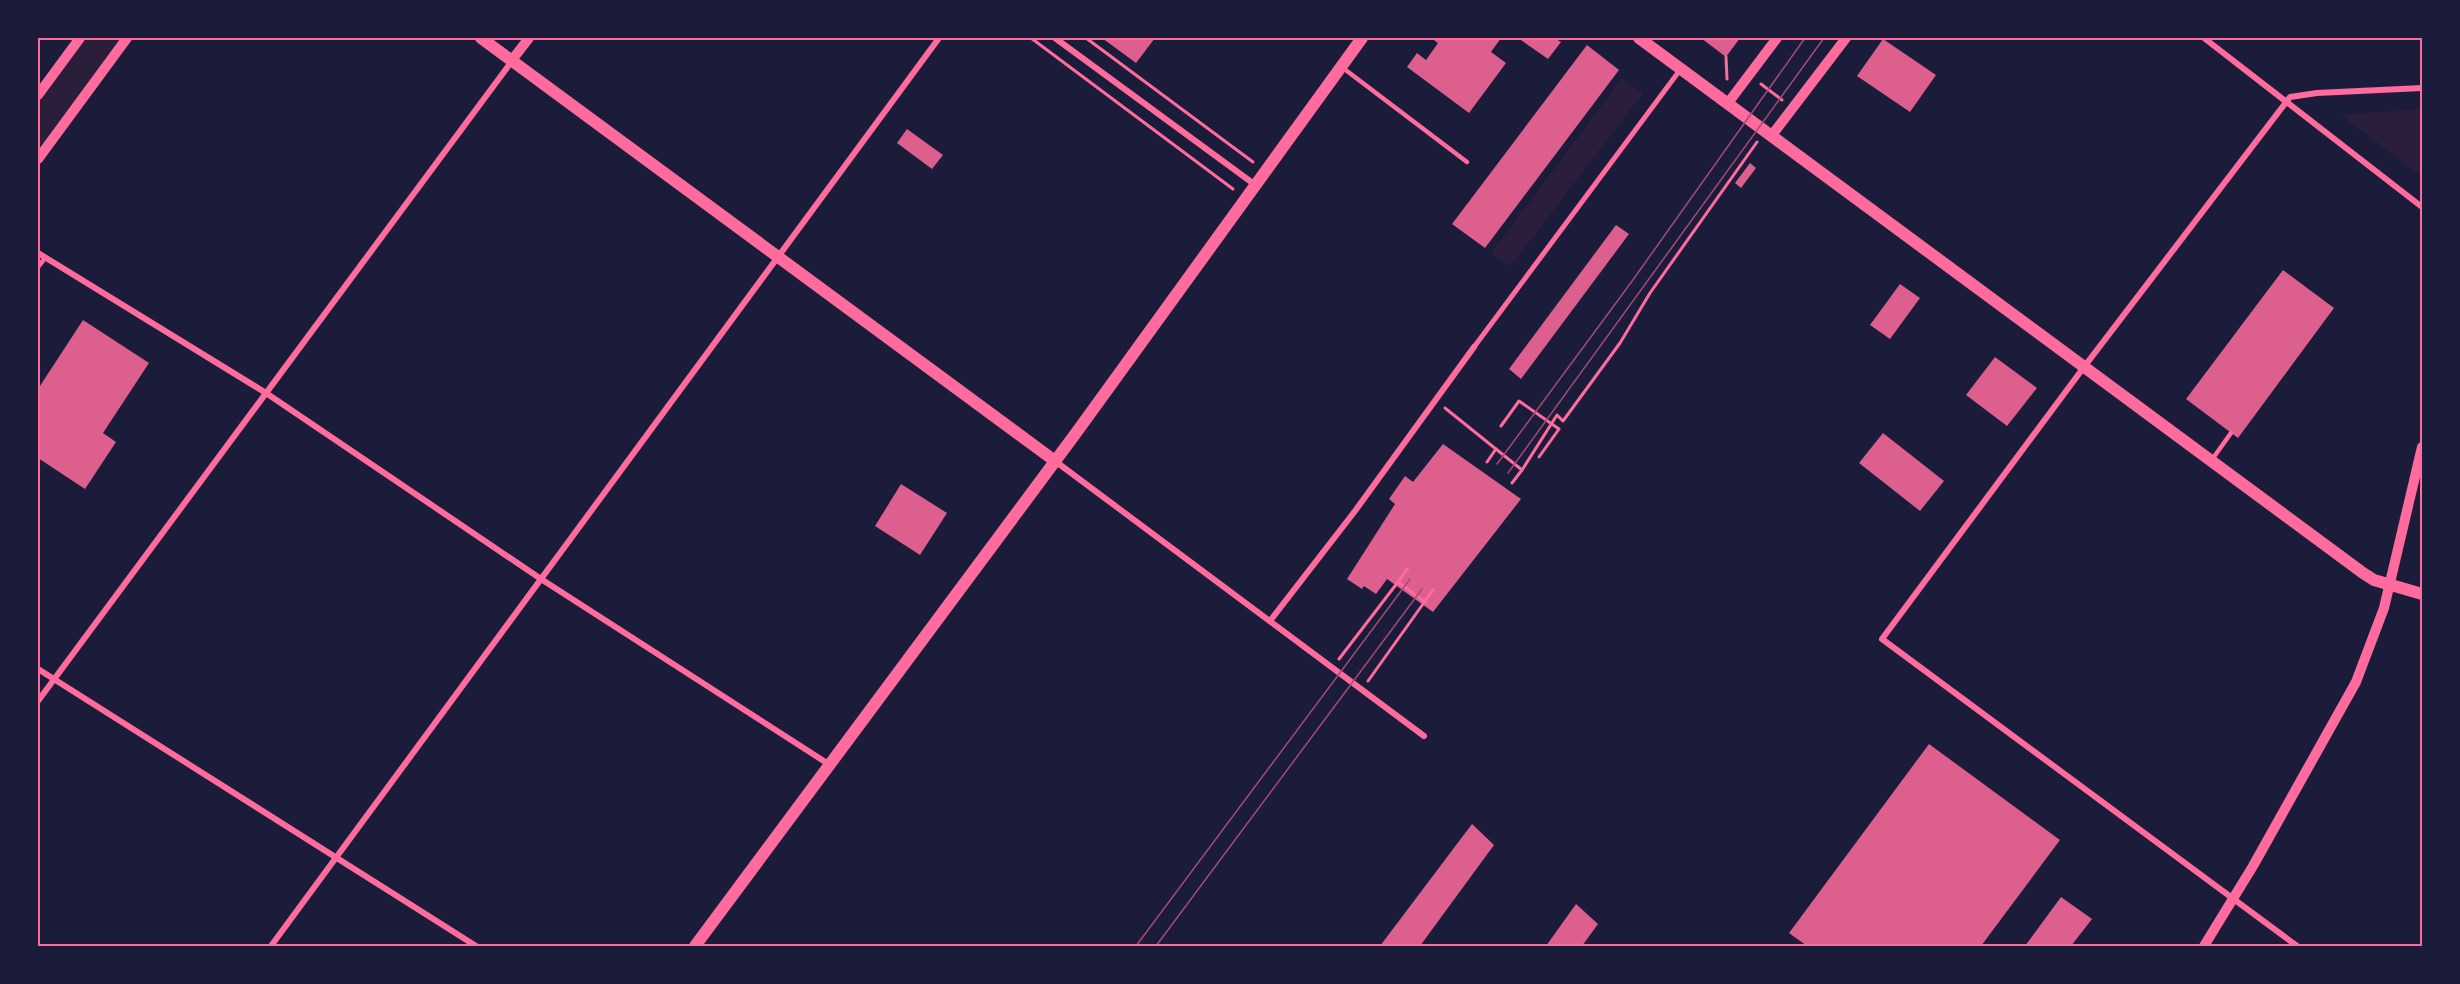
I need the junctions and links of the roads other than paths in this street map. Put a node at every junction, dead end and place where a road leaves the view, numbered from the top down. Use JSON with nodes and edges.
{"nodes":[{"id":1,"x":80,"y":38,"type":"edge"},
{"id":2,"x":127,"y":38,"type":"edge"},
{"id":3,"x":481,"y":38,"type":"edge"},
{"id":4,"x":529,"y":38,"type":"edge"},
{"id":5,"x":939,"y":38,"type":"edge"},
{"id":6,"x":1055,"y":38,"type":"edge"},
{"id":7,"x":1362,"y":38,"type":"edge"},
{"id":8,"x":1639,"y":38,"type":"edge"},
{"id":9,"x":1777,"y":38,"type":"edge"},
{"id":10,"x":1846,"y":38,"type":"edge"},
{"id":11,"x":2204,"y":38,"type":"edge"},
{"id":12,"x":512,"y":60,"type":"junction"},
{"id":13,"x":1341,"y":67,"type":"junction"},
{"id":14,"x":1681,"y":69,"type":"junction"},
{"id":15,"x":2422,"y":88,"type":"edge"},
{"id":16,"x":38,"y":95,"type":"edge"},
{"id":17,"x":2287,"y":101,"type":"junction"},
{"id":18,"x":1728,"y":104,"type":"junction"},
{"id":19,"x":1769,"y":133,"type":"junction"},
{"id":20,"x":38,"y":159,"type":"edge"},
{"id":21,"x":1467,"y":162,"type":"dead end"},
{"id":22,"x":1254,"y":184,"type":"junction"},
{"id":23,"x":2422,"y":207,"type":"edge"},
{"id":24,"x":38,"y":253,"type":"edge"},
{"id":25,"x":778,"y":255,"type":"junction"},
{"id":26,"x":45,"y":258,"type":"junction"},
{"id":27,"x":38,"y":267,"type":"edge"},
{"id":28,"x":1474,"y":347,"type":"joint"},
{"id":29,"x":2084,"y":367,"type":"junction"},
{"id":30,"x":266,"y":393,"type":"junction"},
{"id":31,"x":2231,"y":433,"type":"dead end"},
{"id":32,"x":2422,"y":447,"type":"edge"},
{"id":33,"x":1055,"y":461,"type":"junction"},
{"id":34,"x":2211,"y":461,"type":"junction"},
{"id":35,"x":541,"y":579,"type":"junction"},
{"id":36,"x":2391,"y":585,"type":"junction"},
{"id":37,"x":2422,"y":594,"type":"edge"},
{"id":38,"x":1270,"y":621,"type":"junction"},
{"id":39,"x":38,"y":669,"type":"edge"},
{"id":40,"x":54,"y":679,"type":"junction"},
{"id":41,"x":38,"y":701,"type":"edge"},
{"id":42,"x":1424,"y":736,"type":"dead end"},
{"id":43,"x":830,"y":765,"type":"junction"},
{"id":44,"x":336,"y":858,"type":"junction"},
{"id":45,"x":2234,"y":899,"type":"junction"},
{"id":46,"x":271,"y":946,"type":"edge"},
{"id":47,"x":476,"y":946,"type":"edge"},
{"id":48,"x":695,"y":946,"type":"edge"},
{"id":49,"x":2204,"y":946,"type":"edge"},
{"id":50,"x":2297,"y":946,"type":"edge"}],
"edges":[{"from":1,"to":16,"type":"street"},
{"from":2,"to":20,"type":"street"},
{"from":3,"to":12,"type":"main road"},
{"from":4,"to":12,"type":"street"},
{"from":5,"to":25,"type":"street"},
{"from":6,"to":22,"type":"street"},
{"from":7,"to":13,"type":"main road"},
{"from":8,"to":14,"type":"main road"},
{"from":9,"to":18,"type":"street"},
{"from":10,"to":19,"type":"street"},
{"from":11,"to":17,"type":"street"},
{"from":12,"to":25,"type":"main road"},
{"from":12,"to":30,"type":"street"},
{"from":13,"to":21,"type":"lane"},
{"from":13,"to":22,"type":"main road"},
{"from":14,"to":18,"type":"main road"},
{"from":14,"to":28,"type":"street"},
{"from":15,"to":17,"type":"street"},
{"from":17,"to":23,"type":"street"},
{"from":17,"to":29,"type":"street"},
{"from":18,"to":19,"type":"main road"},
{"from":19,"to":29,"type":"main road"},
{"from":22,"to":33,"type":"main road"},
{"from":24,"to":26,"type":"street"},
{"from":25,"to":33,"type":"main road"},
{"from":25,"to":35,"type":"street"},
{"from":26,"to":27,"type":"lane"},
{"from":26,"to":30,"type":"street"},
{"from":28,"to":38,"type":"street"},
{"from":29,"to":34,"type":"main road"},
{"from":29,"to":45,"type":"street"},
{"from":30,"to":35,"type":"street"},
{"from":30,"to":40,"type":"street"},
{"from":31,"to":34,"type":"lane"},
{"from":32,"to":36,"type":"street"},
{"from":33,"to":38,"type":"street"},
{"from":33,"to":43,"type":"main road"},
{"from":34,"to":36,"type":"main road"},
{"from":35,"to":43,"type":"street"},
{"from":35,"to":44,"type":"street"},
{"from":36,"to":37,"type":"main road"},
{"from":36,"to":45,"type":"street"},
{"from":38,"to":42,"type":"street"},
{"from":39,"to":40,"type":"street"},
{"from":40,"to":41,"type":"street"},
{"from":40,"to":44,"type":"street"},
{"from":43,"to":48,"type":"main road"},
{"from":44,"to":46,"type":"street"},
{"from":44,"to":47,"type":"street"},
{"from":45,"to":49,"type":"street"},
{"from":45,"to":50,"type":"street"}]}
